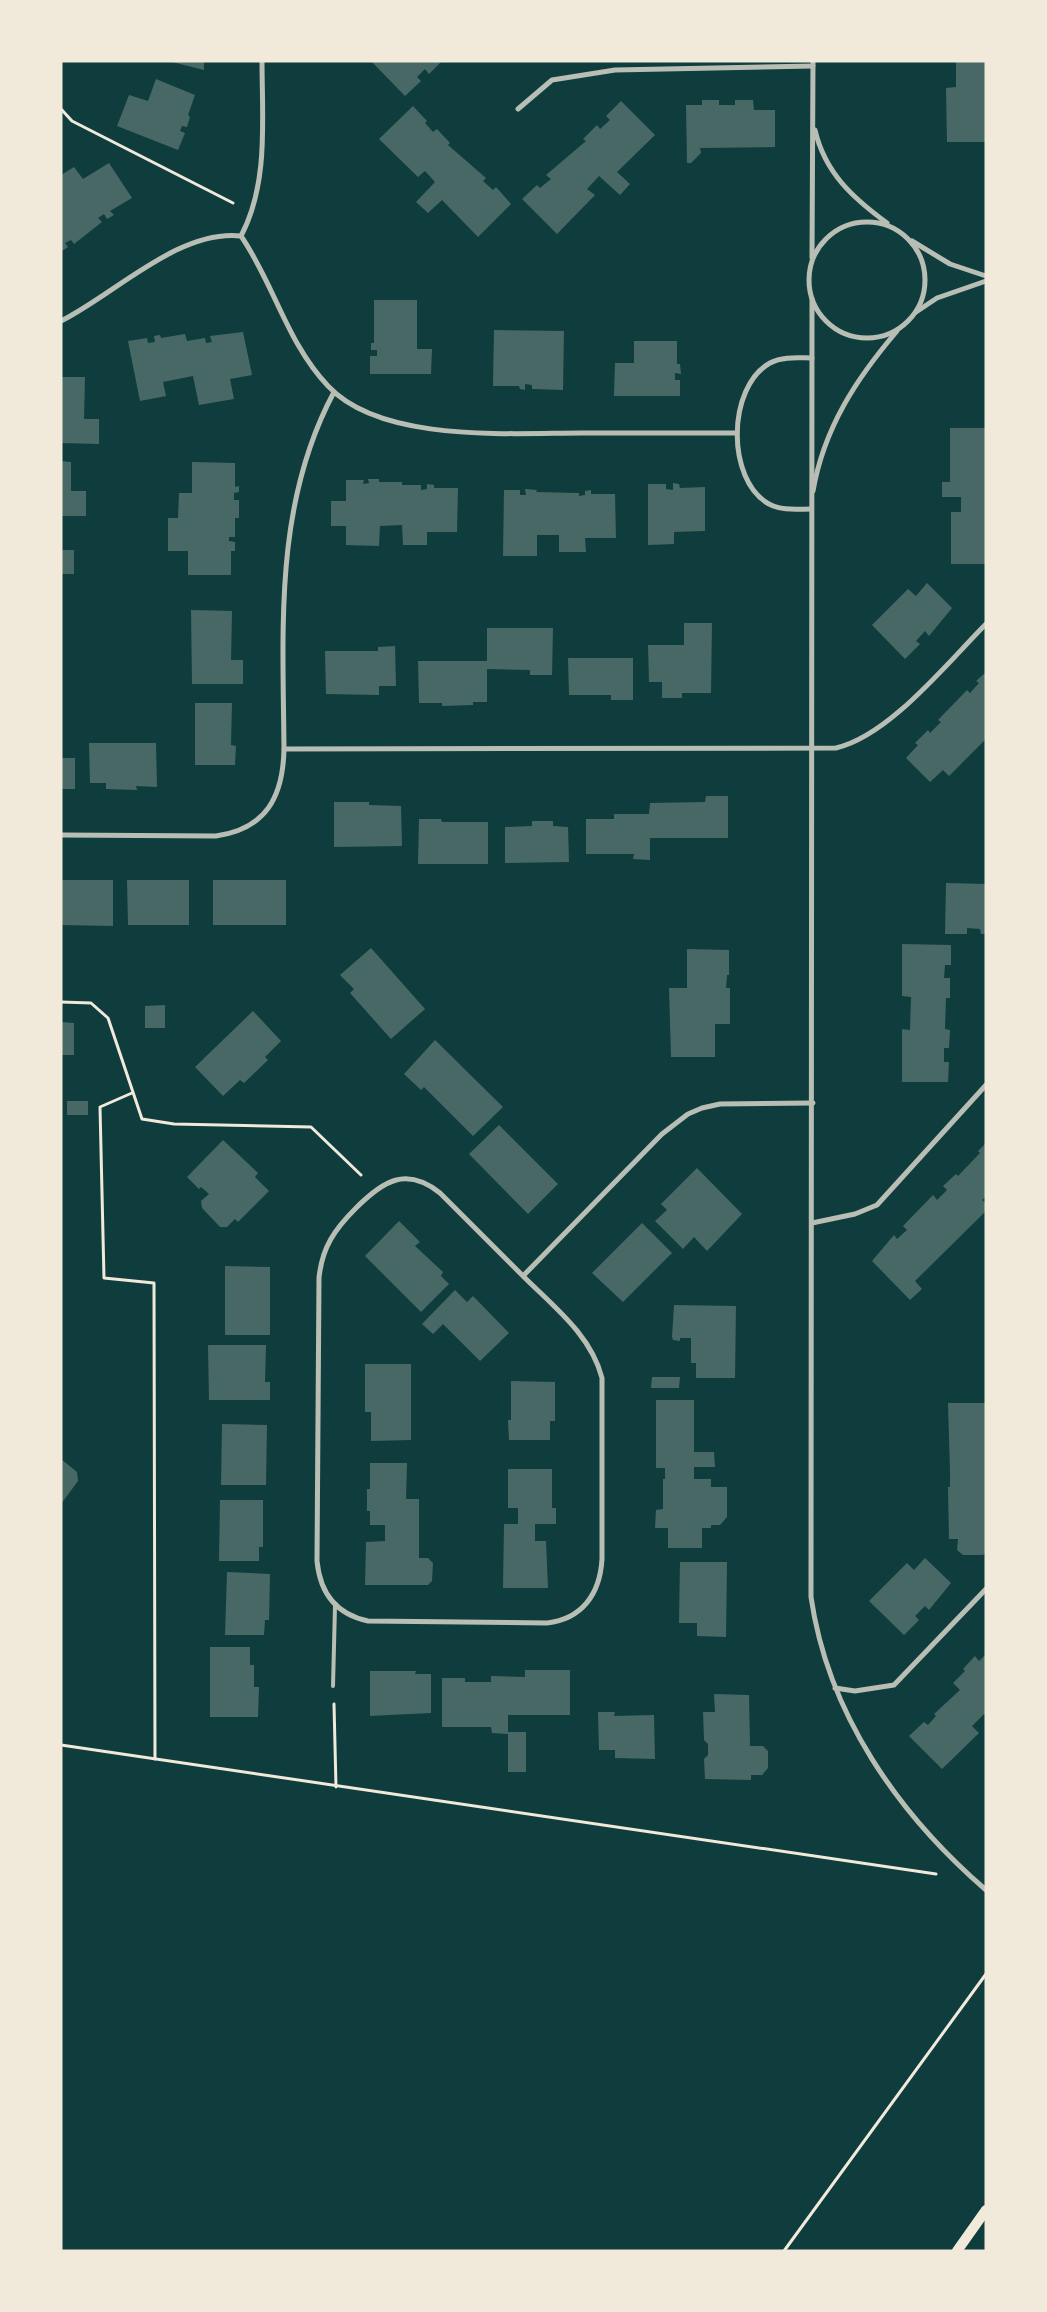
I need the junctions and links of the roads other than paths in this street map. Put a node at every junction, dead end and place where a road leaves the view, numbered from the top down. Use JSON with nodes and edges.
{"nodes":[{"id":1,"x":262,"y":61,"type":"edge"},
{"id":2,"x":813,"y":64,"type":"edge"},
{"id":3,"x":518,"y":109,"type":"dead end"},
{"id":4,"x":813,"y":115,"type":"junction"},
{"id":5,"x":900,"y":232,"type":"junction"},
{"id":6,"x":240,"y":236,"type":"junction"},
{"id":7,"x":907,"y":238,"type":"junction"},
{"id":8,"x":812,"y":260,"type":"junction"},
{"id":9,"x":986,"y":276,"type":"edge"},
{"id":10,"x":986,"y":281,"type":"edge"},
{"id":11,"x":812,"y":299,"type":"junction"},
{"id":12,"x":912,"y":316,"type":"junction"},
{"id":13,"x":61,"y":321,"type":"edge"},
{"id":14,"x":906,"y":323,"type":"junction"},
{"id":15,"x":812,"y":358,"type":"junction"},
{"id":16,"x":334,"y":392,"type":"junction"},
{"id":17,"x":738,"y":433,"type":"junction"},
{"id":18,"x":811,"y":509,"type":"junction"},
{"id":19,"x":986,"y":624,"type":"edge"},
{"id":20,"x":284,"y":749,"type":"junction"},
{"id":21,"x":812,"y":749,"type":"junction"},
{"id":22,"x":61,"y":835,"type":"edge"},
{"id":23,"x":986,"y":1085,"type":"edge"},
{"id":24,"x":813,"y":1103,"type":"junction"},
{"id":25,"x":812,"y":1222,"type":"junction"},
{"id":26,"x":523,"y":1276,"type":"junction"},
{"id":27,"x":986,"y":1589,"type":"edge"},
{"id":28,"x":335,"y":1606,"type":"junction"},
{"id":29,"x":333,"y":1686,"type":"road end"},
{"id":30,"x":835,"y":1688,"type":"junction"},
{"id":31,"x":986,"y":1890,"type":"edge"},
{"id":32,"x":986,"y":2210,"type":"edge"},
{"id":33,"x":956,"y":2251,"type":"edge"}],
"edges":[{"from":1,"to":6,"type":"street"},
{"from":2,"to":3,"type":"street"},
{"from":2,"to":4,"type":"street"},
{"from":4,"to":5,"type":"street"},
{"from":4,"to":8,"type":"street"},
{"from":5,"to":7,"type":"street"},
{"from":5,"to":8,"type":"street"},
{"from":6,"to":13,"type":"street"},
{"from":6,"to":16,"type":"street"},
{"from":7,"to":9,"type":"street"},
{"from":7,"to":12,"type":"street"},
{"from":8,"to":11,"type":"street"},
{"from":10,"to":12,"type":"street"},
{"from":11,"to":14,"type":"street"},
{"from":11,"to":15,"type":"street"},
{"from":12,"to":14,"type":"street"},
{"from":14,"to":18,"type":"street"},
{"from":15,"to":17,"type":"street"},
{"from":15,"to":18,"type":"street"},
{"from":16,"to":17,"type":"street"},
{"from":16,"to":20,"type":"street"},
{"from":17,"to":18,"type":"street"},
{"from":18,"to":21,"type":"street"},
{"from":19,"to":21,"type":"street"},
{"from":20,"to":21,"type":"street"},
{"from":20,"to":22,"type":"street"},
{"from":21,"to":24,"type":"street"},
{"from":23,"to":25,"type":"street"},
{"from":24,"to":25,"type":"street"},
{"from":24,"to":26,"type":"street"},
{"from":25,"to":30,"type":"street"},
{"from":26,"to":28,"type":"street"},
{"from":26,"to":28,"type":"street"},
{"from":27,"to":30,"type":"street"},
{"from":28,"to":29,"type":"lane"},
{"from":30,"to":31,"type":"street"},
{"from":32,"to":33,"type":"main road"}]}
